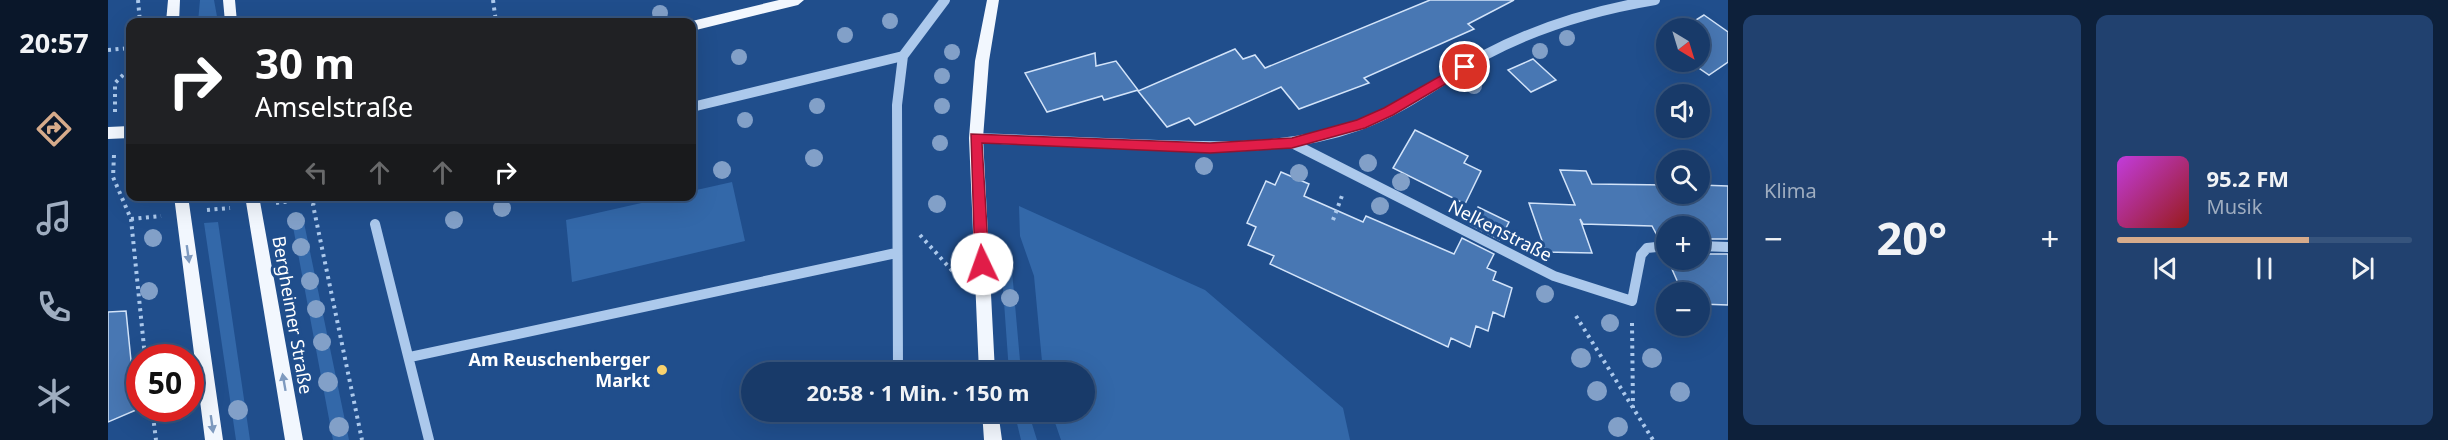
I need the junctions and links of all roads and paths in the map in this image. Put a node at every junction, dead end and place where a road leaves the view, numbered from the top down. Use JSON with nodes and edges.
{"nodes":[{"id":1,"x":138,"y":0,"type":"edge"},
{"id":2,"x":174,"y":0,"type":"edge"},
{"id":3,"x":229,"y":0,"type":"edge"},
{"id":4,"x":493,"y":0,"type":"edge"},
{"id":5,"x":798,"y":0,"type":"edge"},
{"id":6,"x":945,"y":0,"type":"edge"},
{"id":7,"x":993,"y":0,"type":"edge"},
{"id":8,"x":1655,"y":0,"type":"edge"},
{"id":9,"x":140,"y":18,"type":"edge"},
{"id":10,"x":173,"y":18,"type":"edge"},
{"id":11,"x":231,"y":18,"type":"edge"},
{"id":12,"x":495,"y":18,"type":"edge"},
{"id":13,"x":696,"y":25,"type":"edge"},
{"id":14,"x":126,"y":49,"type":"edge"},
{"id":15,"x":108,"y":51,"type":"edge"},
{"id":16,"x":903,"y":56,"type":"junction"},
{"id":17,"x":126,"y":74,"type":"edge"},
{"id":18,"x":696,"y":106,"type":"edge"},
{"id":19,"x":111,"y":132,"type":"edge"},
{"id":20,"x":976,"y":138,"type":"junction"},
{"id":21,"x":1292,"y":143,"type":"junction"},
{"id":22,"x":1350,"y":174,"type":"junction"},
{"id":23,"x":113,"y":177,"type":"dead end"},
{"id":24,"x":252,"y":201,"type":"edge"},
{"id":25,"x":315,"y":201,"type":"edge"},
{"id":26,"x":182,"y":205,"type":"edge"},
{"id":27,"x":896,"y":208,"type":"junction"},
{"id":28,"x":131,"y":219,"type":"junction"},
{"id":29,"x":1333,"y":220,"type":"dead end"},
{"id":30,"x":375,"y":224,"type":"dead end"},
{"id":31,"x":1710,"y":246,"type":"edge"},
{"id":32,"x":1656,"y":247,"type":"edge"},
{"id":33,"x":1728,"y":247,"type":"edge"},
{"id":34,"x":896,"y":253,"type":"junction"},
{"id":35,"x":1632,"y":301,"type":"junction"},
{"id":36,"x":984,"y":306,"type":"junction"},
{"id":37,"x":1576,"y":316,"type":"dead end"},
{"id":38,"x":145,"y":344,"type":"edge"},
{"id":39,"x":410,"y":357,"type":"junction"},
{"id":40,"x":898,"y":362,"type":"edge"},
{"id":41,"x":987,"y":362,"type":"edge"},
{"id":42,"x":1633,"y":408,"type":"junction"},
{"id":43,"x":154,"y":422,"type":"edge"},
{"id":44,"x":991,"y":422,"type":"edge"},
{"id":45,"x":156,"y":440,"type":"edge"},
{"id":46,"x":214,"y":440,"type":"edge"},
{"id":47,"x":294,"y":440,"type":"edge"},
{"id":48,"x":362,"y":440,"type":"edge"},
{"id":49,"x":429,"y":440,"type":"edge"},
{"id":50,"x":993,"y":440,"type":"edge"},
{"id":51,"x":1653,"y":440,"type":"edge"}],
"edges":[{"from":1,"to":9,"type":"path"},
{"from":2,"to":10,"type":"main road"},
{"from":3,"to":11,"type":"main road"},
{"from":4,"to":12,"type":"path"},
{"from":5,"to":13,"type":"main road"},
{"from":6,"to":16,"type":"street"},
{"from":7,"to":20,"type":"main road"},
{"from":8,"to":21,"type":"street"},
{"from":14,"to":15,"type":"path"},
{"from":16,"to":18,"type":"street"},
{"from":16,"to":27,"type":"street"},
{"from":17,"to":19,"type":"path"},
{"from":20,"to":21,"type":"street"},
{"from":20,"to":36,"type":"main road"},
{"from":21,"to":22,"type":"street","name":"Nelkenstraße"},
{"from":22,"to":29,"type":"path"},
{"from":22,"to":35,"type":"street","name":"Nelkenstraße"},
{"from":23,"to":28,"type":"path"},
{"from":24,"to":26,"type":"path"},
{"from":47,"to":24,"type":"main road","name":"Bergheimer Straße","one_way":true},
{"from":25,"to":48,"type":"path"},
{"from":26,"to":28,"type":"path"},
{"from":26,"to":46,"type":"main road","one_way":true},
{"from":27,"to":34,"type":"street"},
{"from":27,"to":36,"type":"path"},
{"from":28,"to":38,"type":"path"},
{"from":30,"to":39,"type":"street"},
{"from":31,"to":33,"type":"street"},
{"from":32,"to":35,"type":"street"},
{"from":34,"to":39,"type":"street"},
{"from":34,"to":40,"type":"street"},
{"from":35,"to":42,"type":"path"},
{"from":36,"to":41,"type":"main road"},
{"from":37,"to":42,"type":"path"},
{"from":39,"to":49,"type":"street"},
{"from":42,"to":51,"type":"path"},
{"from":43,"to":45,"type":"path"},
{"from":44,"to":50,"type":"main road"}]}
